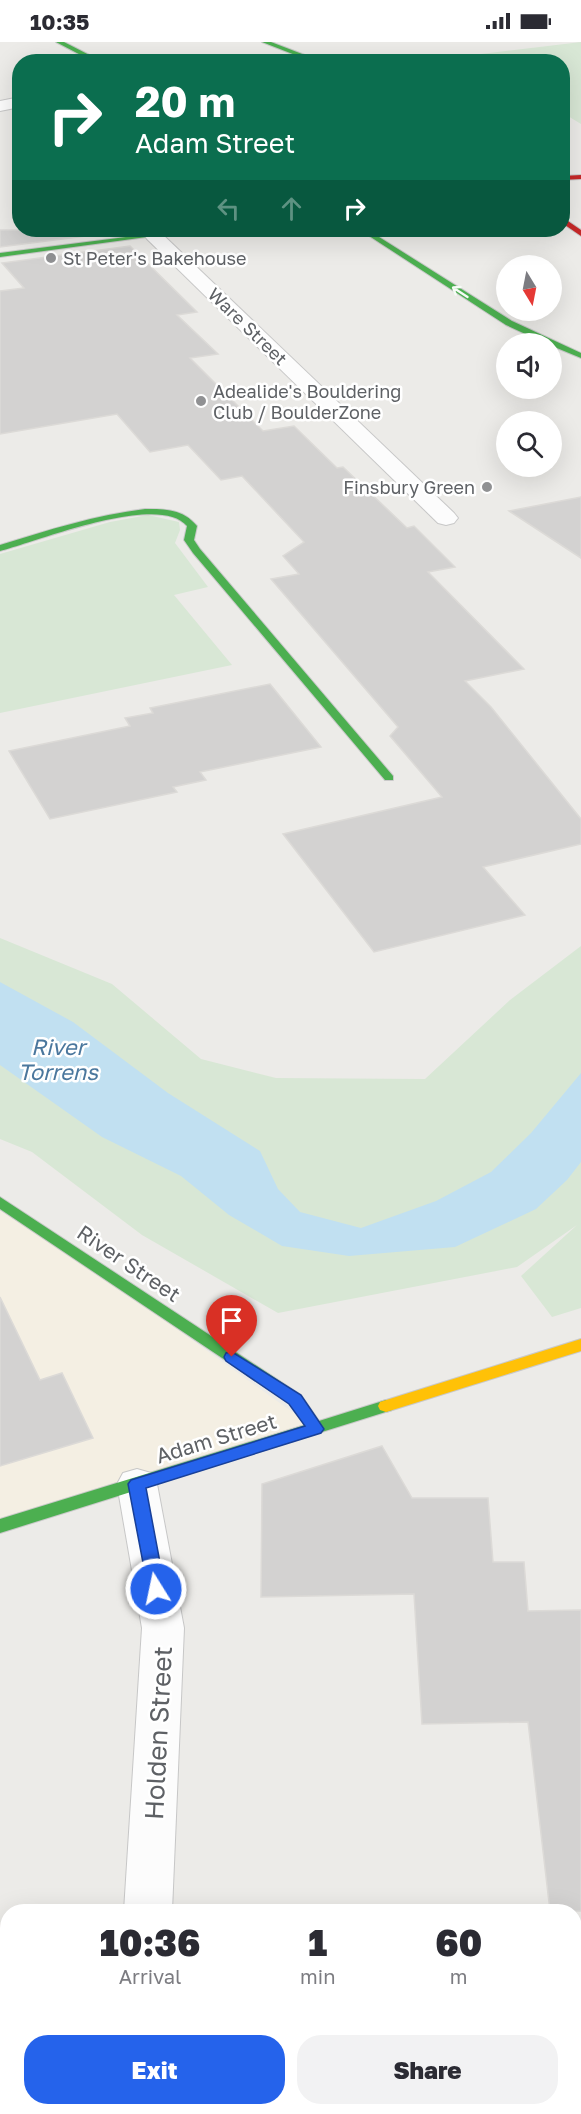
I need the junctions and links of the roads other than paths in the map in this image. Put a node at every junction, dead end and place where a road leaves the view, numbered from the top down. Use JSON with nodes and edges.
{"nodes":[{"id":1,"x":59,"y":42,"type":"edge"},
{"id":2,"x":265,"y":42,"type":"edge"},
{"id":3,"x":84,"y":54,"type":"edge"},
{"id":4,"x":298,"y":54,"type":"edge"},
{"id":5,"x":138,"y":237,"type":"edge"},
{"id":6,"x":155,"y":237,"type":"edge"},
{"id":7,"x":375,"y":237,"type":"edge"},
{"id":8,"x":0,"y":255,"type":"edge"},
{"id":9,"x":581,"y":356,"type":"edge"},
{"id":10,"x":447,"y":518,"type":"dead end"},
{"id":11,"x":0,"y":548,"type":"edge"},
{"id":12,"x":389,"y":778,"type":"dead end"},
{"id":13,"x":0,"y":1202,"type":"edge"},
{"id":14,"x":581,"y":1345,"type":"edge"},
{"id":15,"x":316,"y":1429,"type":"junction"},
{"id":16,"x":137,"y":1484,"type":"junction"},
{"id":17,"x":0,"y":1526,"type":"edge"},
{"id":18,"x":148,"y":1904,"type":"edge"}],
"edges":[{"from":1,"to":3,"type":"main road"},
{"from":2,"to":4,"type":"main road"},
{"from":5,"to":8,"type":"main road"},
{"from":6,"to":10,"type":"street","name":"Ware Street"},
{"from":9,"to":7,"type":"main road","one_way":true},
{"from":11,"to":12,"type":"main road"},
{"from":13,"to":15,"type":"main road","name":"River Street"},
{"from":14,"to":15,"type":"main road","name":"Adam Street"},
{"from":15,"to":16,"type":"main road","name":"Adam Street"},
{"from":16,"to":17,"type":"main road","name":"Adam Street"},
{"from":16,"to":18,"type":"street","name":"Holden Street"}]}
